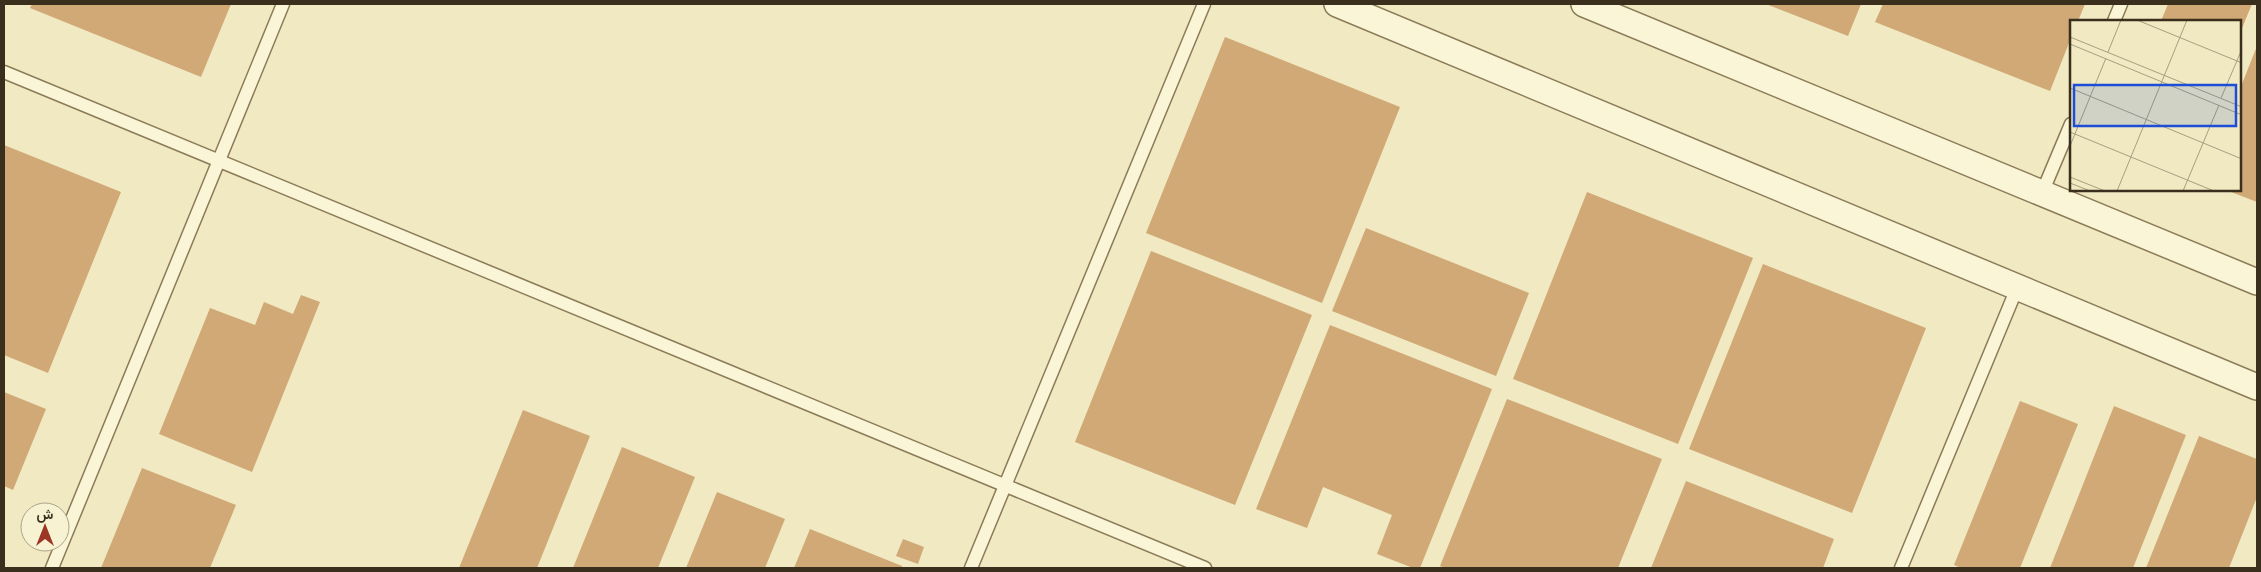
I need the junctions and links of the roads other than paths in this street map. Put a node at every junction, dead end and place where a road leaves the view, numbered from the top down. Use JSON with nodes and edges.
{"nodes":[{"id":1,"x":283,"y":4,"type":"edge"},
{"id":2,"x":1204,"y":4,"type":"edge"},
{"id":3,"x":1337,"y":4,"type":"edge"},
{"id":4,"x":1584,"y":4,"type":"edge"},
{"id":5,"x":2121,"y":4,"type":"edge"},
{"id":6,"x":2114,"y":20,"type":"edge"},
{"id":7,"x":4,"y":72,"type":"edge"},
{"id":8,"x":2070,"y":126,"type":"edge"},
{"id":9,"x":218,"y":161,"type":"junction"},
{"id":10,"x":2042,"y":194,"type":"junction"},
{"id":11,"x":2257,"y":282,"type":"edge"},
{"id":12,"x":2017,"y":288,"type":"junction"},
{"id":13,"x":2257,"y":386,"type":"edge"},
{"id":14,"x":1005,"y":486,"type":"junction"},
{"id":15,"x":52,"y":568,"type":"edge"},
{"id":16,"x":971,"y":568,"type":"edge"},
{"id":17,"x":1205,"y":568,"type":"edge"},
{"id":18,"x":1901,"y":568,"type":"edge"}],
"edges":[{"from":1,"to":9,"type":"lane"},
{"from":2,"to":14,"type":"lane"},
{"from":3,"to":12,"type":"street"},
{"from":4,"to":10,"type":"street"},
{"from":5,"to":6,"type":"lane"},
{"from":7,"to":9,"type":"lane"},
{"from":8,"to":10,"type":"lane"},
{"from":9,"to":14,"type":"lane"},
{"from":9,"to":15,"type":"lane"},
{"from":10,"to":11,"type":"street"},
{"from":12,"to":13,"type":"street"},
{"from":12,"to":18,"type":"lane"},
{"from":14,"to":16,"type":"lane"},
{"from":14,"to":17,"type":"lane"}]}
